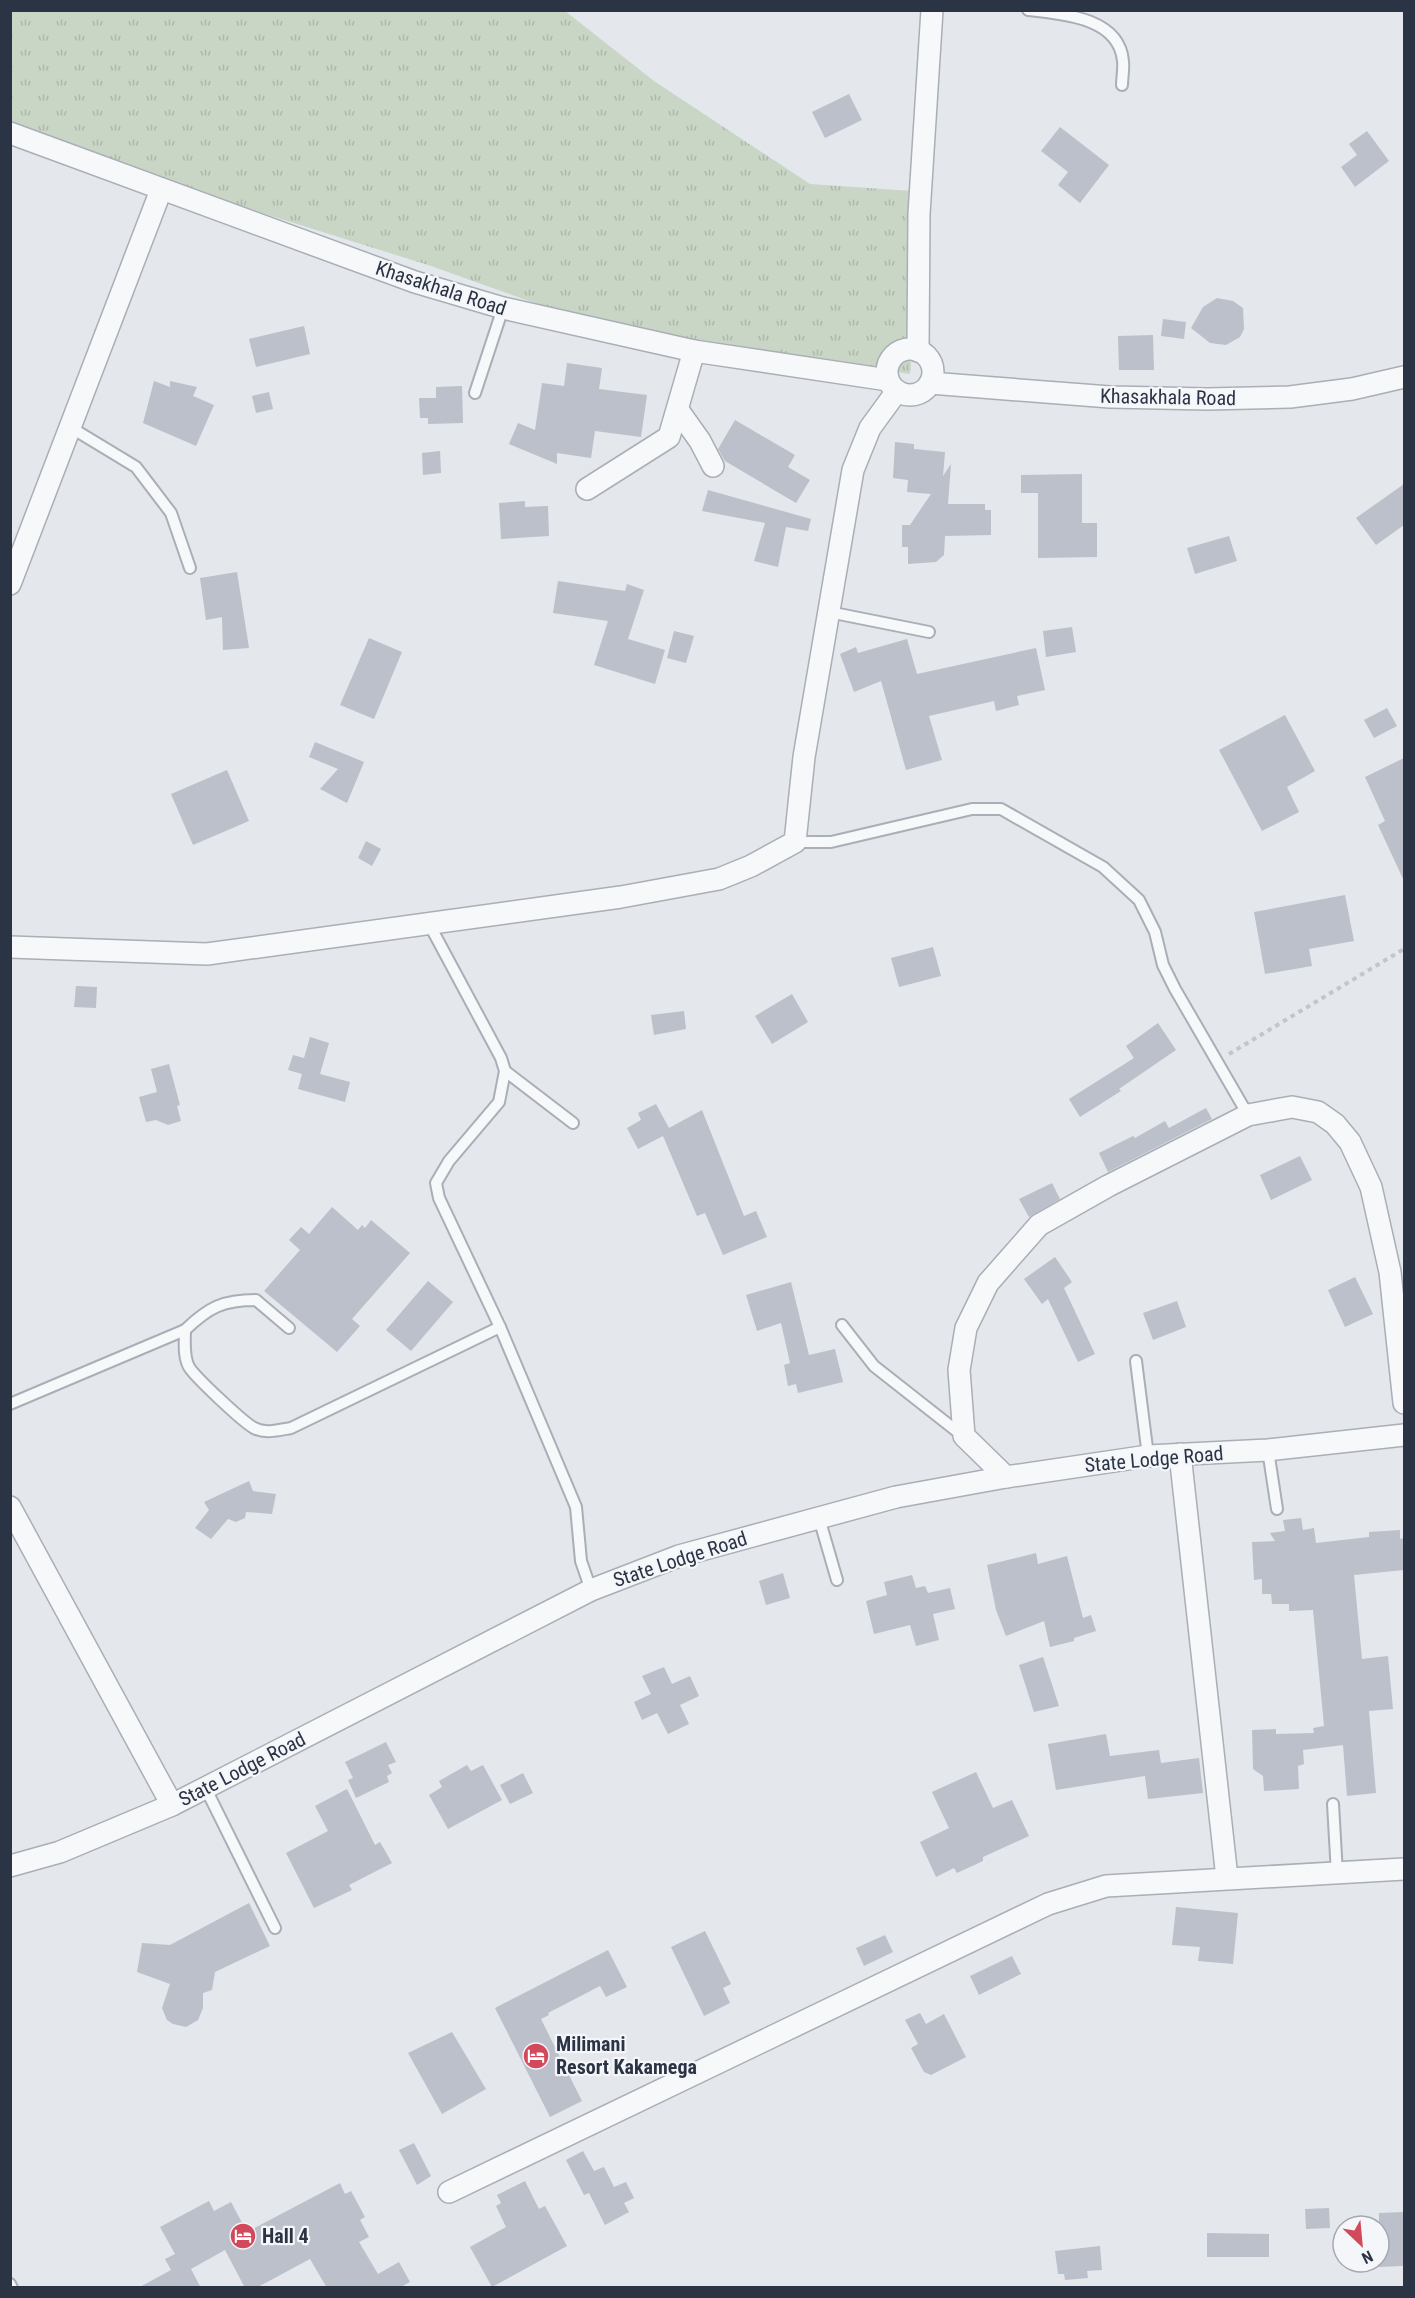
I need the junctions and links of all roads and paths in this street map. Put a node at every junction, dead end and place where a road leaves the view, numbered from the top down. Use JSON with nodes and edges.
{"nodes":[{"id":1,"x":932,"y":10,"type":"edge"},
{"id":2,"x":1028,"y":10,"type":"edge"},
{"id":3,"x":1122,"y":85,"type":"dead end"},
{"id":4,"x":10,"y":133,"type":"edge"},
{"id":5,"x":161,"y":190,"type":"junction"},
{"id":6,"x":503,"y":309,"type":"junction"},
{"id":7,"x":694,"y":351,"type":"junction"},
{"id":8,"x":918,"y":351,"type":"junction"},
{"id":9,"x":1404,"y":377,"type":"edge"},
{"id":10,"x":930,"y":383,"type":"junction"},
{"id":11,"x":893,"y":385,"type":"junction"},
{"id":12,"x":475,"y":393,"type":"dead end"},
{"id":13,"x":678,"y":410,"type":"junction"},
{"id":14,"x":70,"y":427,"type":"junction"},
{"id":15,"x":713,"y":466,"type":"dead end"},
{"id":16,"x":587,"y":489,"type":"dead end"},
{"id":17,"x":190,"y":568,"type":"dead end"},
{"id":18,"x":10,"y":584,"type":"edge"},
{"id":19,"x":829,"y":612,"type":"junction"},
{"id":20,"x":929,"y":632,"type":"dead end"},
{"id":21,"x":795,"y":842,"type":"junction"},
{"id":22,"x":428,"y":921,"type":"junction"},
{"id":23,"x":10,"y":947,"type":"edge"},
{"id":24,"x":1404,"y":949,"type":"edge"},
{"id":25,"x":1219,"y":1061,"type":"junction"},
{"id":26,"x":506,"y":1071,"type":"junction"},
{"id":27,"x":1248,"y":1115,"type":"junction"},
{"id":28,"x":573,"y":1123,"type":"dead end"},
{"id":29,"x":842,"y":1325,"type":"dead end"},
{"id":30,"x":500,"y":1327,"type":"junction"},
{"id":31,"x":289,"y":1328,"type":"dead end"},
{"id":32,"x":185,"y":1330,"type":"junction"},
{"id":33,"x":1136,"y":1361,"type":"dead end"},
{"id":34,"x":1404,"y":1403,"type":"edge"},
{"id":35,"x":10,"y":1404,"type":"edge"},
{"id":36,"x":1404,"y":1435,"type":"edge"},
{"id":37,"x":963,"y":1436,"type":"junction"},
{"id":38,"x":1268,"y":1450,"type":"junction"},
{"id":39,"x":1180,"y":1454,"type":"junction"},
{"id":40,"x":1148,"y":1456,"type":"junction"},
{"id":41,"x":1006,"y":1477,"type":"junction"},
{"id":42,"x":10,"y":1507,"type":"edge"},
{"id":43,"x":1277,"y":1509,"type":"dead end"},
{"id":44,"x":819,"y":1518,"type":"junction"},
{"id":45,"x":837,"y":1580,"type":"dead end"},
{"id":46,"x":591,"y":1590,"type":"junction"},
{"id":47,"x":205,"y":1787,"type":"junction"},
{"id":48,"x":1333,"y":1804,"type":"dead end"},
{"id":49,"x":172,"y":1805,"type":"junction"},
{"id":50,"x":10,"y":1866,"type":"edge"},
{"id":51,"x":1404,"y":1869,"type":"edge"},
{"id":52,"x":1337,"y":1874,"type":"junction"},
{"id":53,"x":1227,"y":1878,"type":"junction"},
{"id":54,"x":275,"y":1929,"type":"dead end"},
{"id":55,"x":449,"y":2192,"type":"dead end"}],
"edges":[{"from":1,"to":8,"type":"street"},
{"from":2,"to":3,"type":"lane"},
{"from":4,"to":5,"type":"street","name":"Khasakhala Road"},
{"from":5,"to":6,"type":"street","name":"Khasakhala Road"},
{"from":5,"to":14,"type":"street"},
{"from":6,"to":7,"type":"street","name":"Khasakhala Road"},
{"from":6,"to":12,"type":"lane"},
{"from":7,"to":11,"type":"street","name":"Khasakhala Road"},
{"from":7,"to":13,"type":"street"},
{"from":8,"to":10,"type":"street"},
{"from":8,"to":11,"type":"street"},
{"from":9,"to":10,"type":"street","name":"Khasakhala Road"},
{"from":10,"to":11,"type":"street"},
{"from":11,"to":19,"type":"street"},
{"from":13,"to":15,"type":"street"},
{"from":13,"to":16,"type":"street"},
{"from":14,"to":17,"type":"lane"},
{"from":14,"to":18,"type":"street"},
{"from":19,"to":20,"type":"lane"},
{"from":19,"to":21,"type":"street"},
{"from":21,"to":22,"type":"street"},
{"from":21,"to":25,"type":"lane"},
{"from":22,"to":23,"type":"street"},
{"from":22,"to":26,"type":"lane"},
{"from":24,"to":25,"type":"path"},
{"from":25,"to":27,"type":"lane"},
{"from":26,"to":28,"type":"lane"},
{"from":26,"to":30,"type":"lane"},
{"from":27,"to":34,"type":"street"},
{"from":27,"to":37,"type":"street"},
{"from":29,"to":37,"type":"lane"},
{"from":30,"to":32,"type":"lane"},
{"from":30,"to":46,"type":"lane"},
{"from":31,"to":32,"type":"lane"},
{"from":32,"to":35,"type":"lane"},
{"from":33,"to":40,"type":"lane"},
{"from":36,"to":38,"type":"street","name":"State Lodge Road"},
{"from":37,"to":41,"type":"street"},
{"from":38,"to":39,"type":"street","name":"State Lodge Road"},
{"from":38,"to":43,"type":"lane"},
{"from":39,"to":40,"type":"street","name":"State Lodge Road"},
{"from":39,"to":53,"type":"street"},
{"from":40,"to":41,"type":"street","name":"State Lodge Road"},
{"from":41,"to":44,"type":"street","name":"State Lodge Road"},
{"from":42,"to":49,"type":"street"},
{"from":44,"to":45,"type":"lane"},
{"from":44,"to":46,"type":"street","name":"State Lodge Road"},
{"from":46,"to":47,"type":"street","name":"State Lodge Road"},
{"from":47,"to":49,"type":"street","name":"State Lodge Road"},
{"from":47,"to":54,"type":"lane"},
{"from":48,"to":52,"type":"lane"},
{"from":49,"to":50,"type":"street","name":"State Lodge Road"},
{"from":51,"to":52,"type":"street"},
{"from":52,"to":53,"type":"street"},
{"from":53,"to":55,"type":"street"}]}
